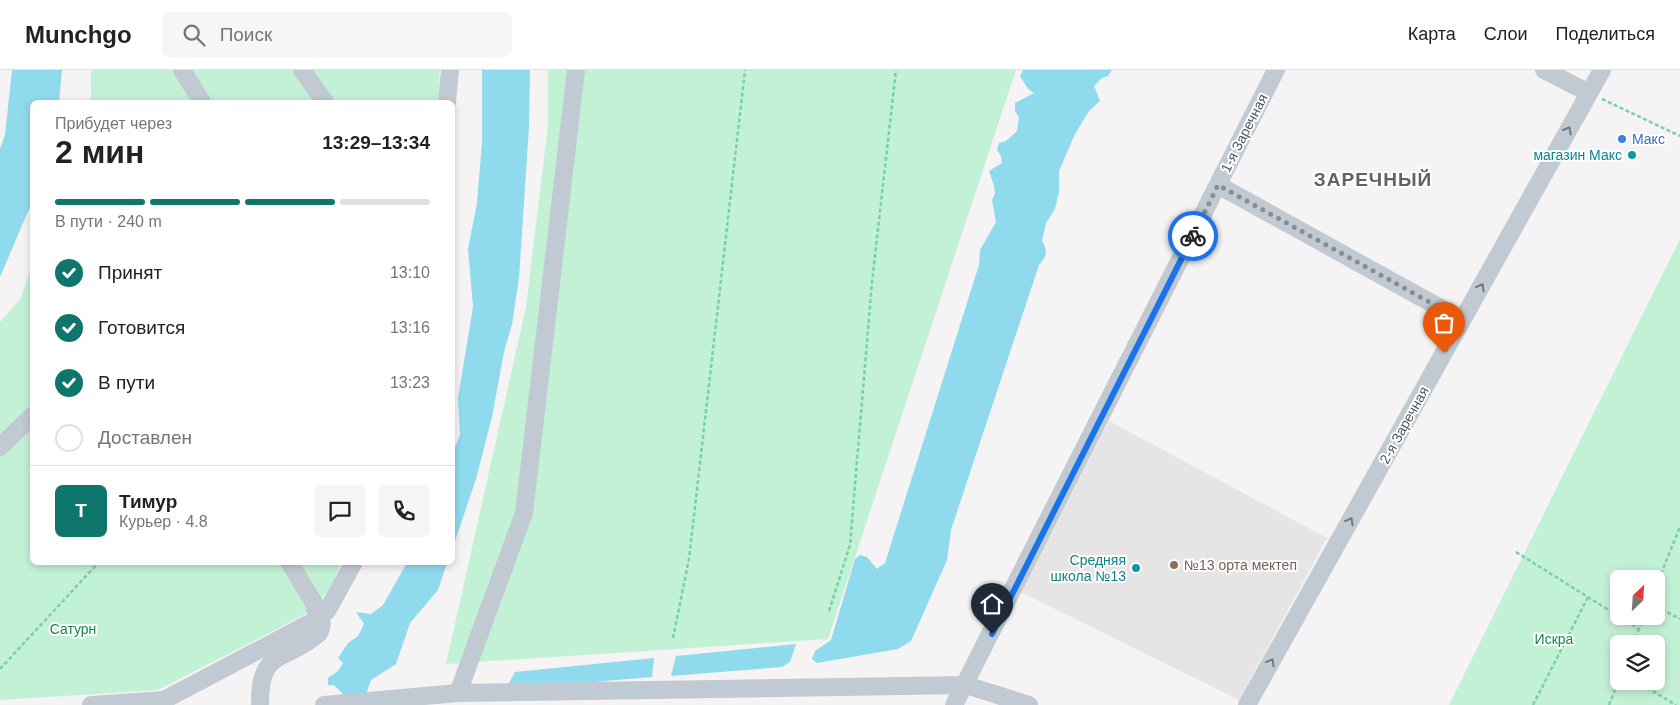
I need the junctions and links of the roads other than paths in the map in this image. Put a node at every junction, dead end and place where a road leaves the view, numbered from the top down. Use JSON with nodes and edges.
{"nodes":[{"id":1,"x":182,"y":70,"type":"edge"},
{"id":2,"x":302,"y":70,"type":"edge"},
{"id":3,"x":450,"y":70,"type":"edge"},
{"id":4,"x":576,"y":70,"type":"edge"},
{"id":5,"x":1276,"y":70,"type":"edge"},
{"id":6,"x":1544,"y":70,"type":"edge"},
{"id":7,"x":1602,"y":70,"type":"edge"},
{"id":8,"x":1589,"y":93,"type":"junction"},
{"id":9,"x":201,"y":100,"type":"edge"},
{"id":10,"x":324,"y":100,"type":"edge"},
{"id":11,"x":447,"y":100,"type":"edge"},
{"id":12,"x":1218,"y":185,"type":"junction"},
{"id":13,"x":1462,"y":320,"type":"junction"},
{"id":14,"x":30,"y":418,"type":"edge"},
{"id":15,"x":0,"y":447,"type":"edge"},
{"id":16,"x":291,"y":565,"type":"edge"},
{"id":17,"x":352,"y":565,"type":"edge"},
{"id":18,"x":317,"y":614,"type":"junction"},
{"id":19,"x":966,"y":686,"type":"junction"},
{"id":20,"x":458,"y":693,"type":"junction"},
{"id":21,"x":91,"y":705,"type":"edge"},
{"id":22,"x":260,"y":705,"type":"edge"},
{"id":23,"x":324,"y":705,"type":"edge"},
{"id":24,"x":954,"y":705,"type":"edge"},
{"id":25,"x":1029,"y":705,"type":"edge"},
{"id":26,"x":1248,"y":705,"type":"edge"}],
"edges":[{"from":1,"to":9,"type":"street"},
{"from":2,"to":10,"type":"street"},
{"from":3,"to":11,"type":"street"},
{"from":4,"to":20,"type":"street"},
{"from":5,"to":12,"type":"street","name":"1-я Заречная"},
{"from":6,"to":8,"type":"street"},
{"from":7,"to":8,"type":"street","name":"2-я Заречная"},
{"from":13,"to":8,"type":"street","name":"2-я Заречная","one_way":true},
{"from":12,"to":13,"type":"street"},
{"from":12,"to":19,"type":"street","name":"1-я Заречная"},
{"from":26,"to":13,"type":"street","name":"2-я Заречная","one_way":true},
{"from":14,"to":15,"type":"street"},
{"from":16,"to":18,"type":"street"},
{"from":17,"to":18,"type":"street"},
{"from":18,"to":21,"type":"street"},
{"from":18,"to":22,"type":"street"},
{"from":19,"to":20,"type":"street"},
{"from":19,"to":24,"type":"street","name":"1-я Заречная"},
{"from":19,"to":25,"type":"street"},
{"from":20,"to":23,"type":"street"}]}
